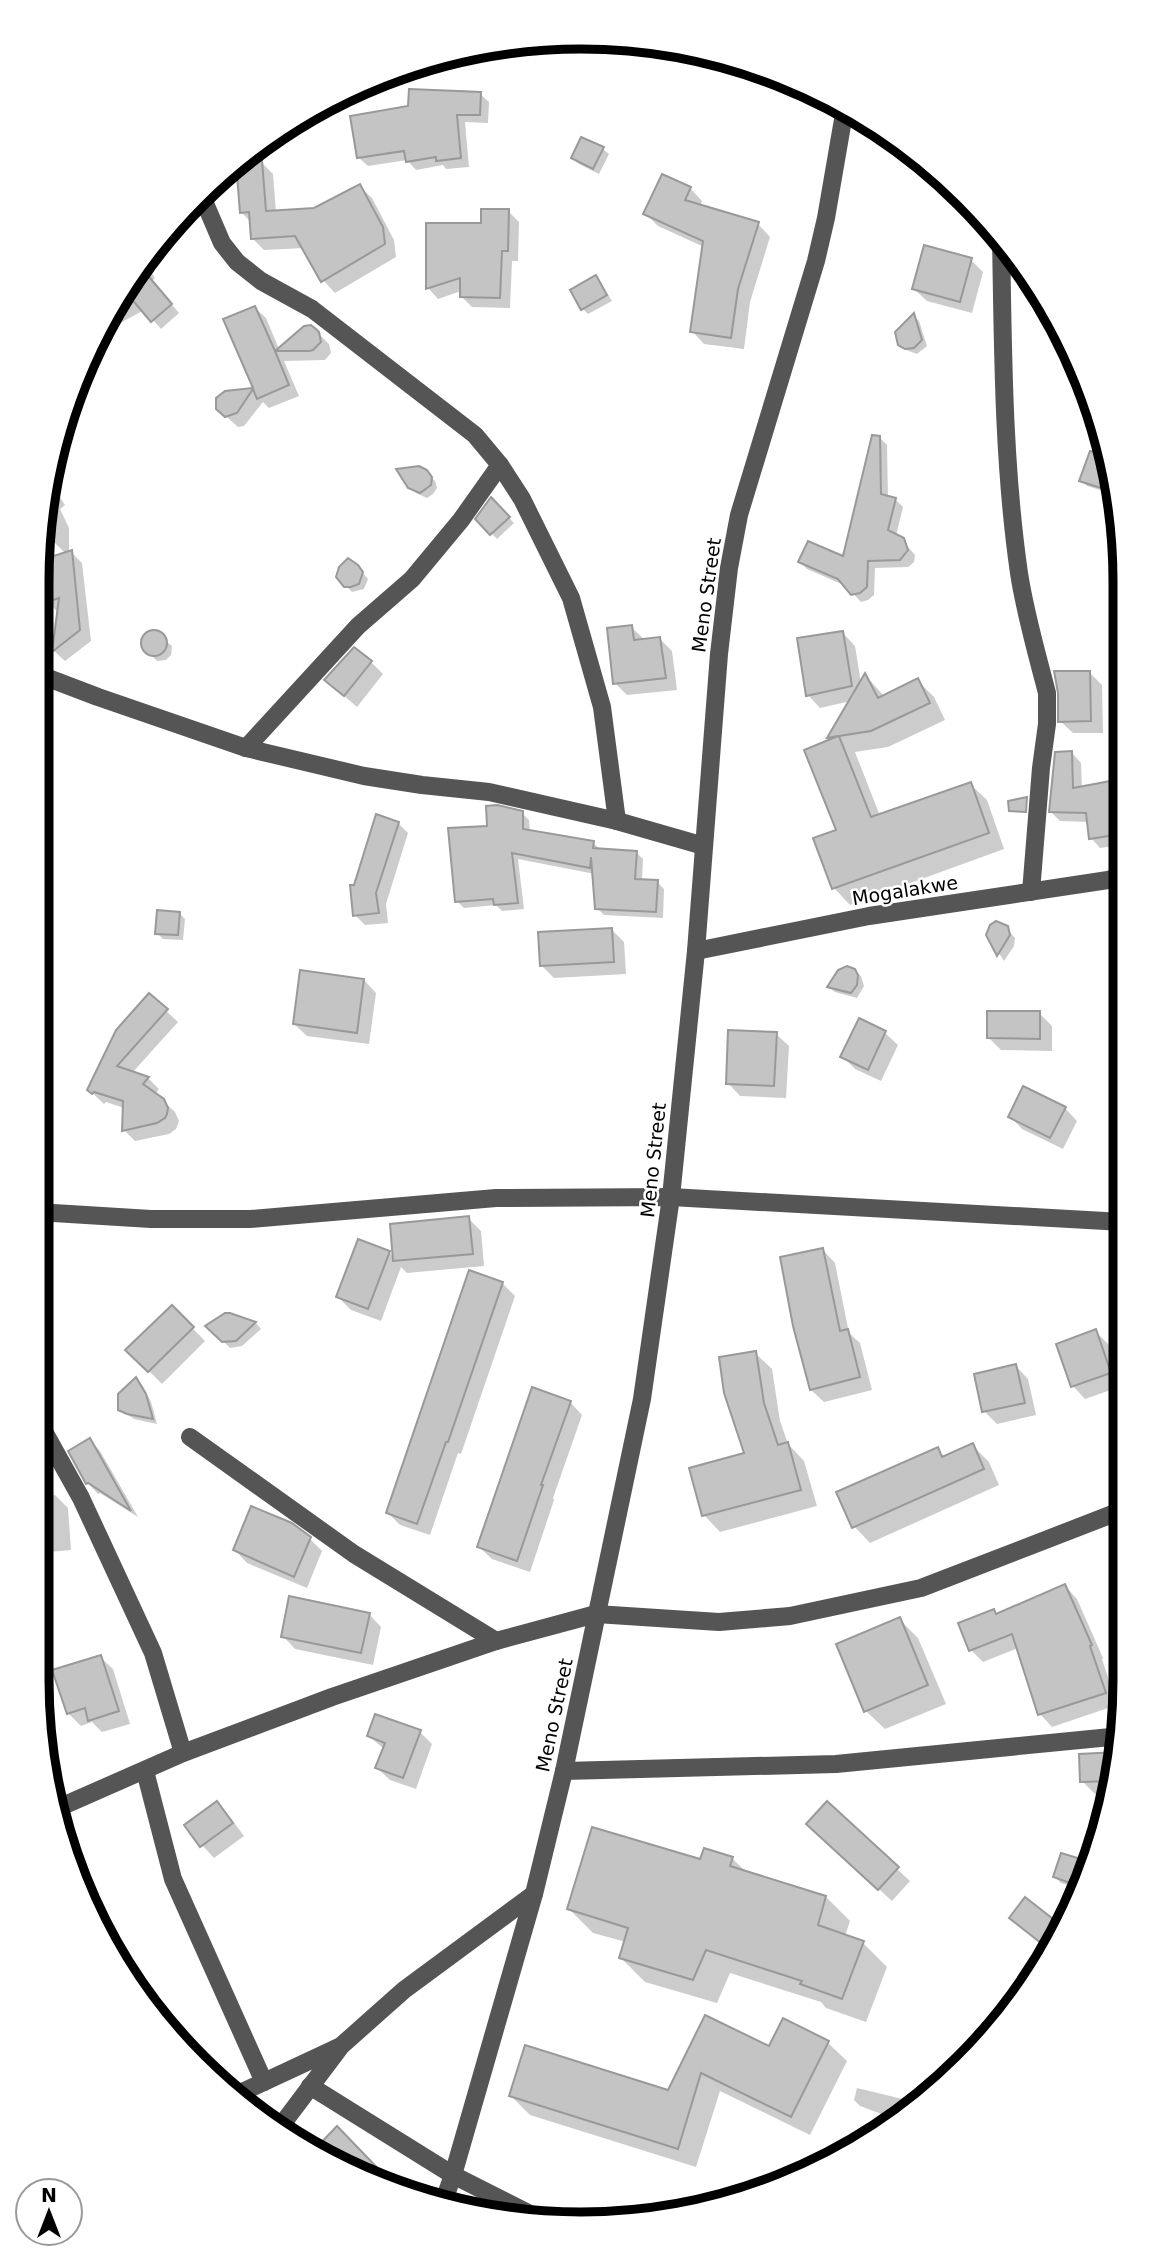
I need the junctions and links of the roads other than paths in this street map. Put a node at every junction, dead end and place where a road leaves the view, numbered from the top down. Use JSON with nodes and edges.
{"nodes":[{"id":1,"x":843,"y":118,"type":"edge"},
{"id":2,"x":206,"y":205,"type":"edge"},
{"id":3,"x":1001,"y":255,"type":"edge"},
{"id":4,"x":500,"y":465,"type":"junction"},
{"id":5,"x":49,"y":678,"type":"edge"},
{"id":6,"x":246,"y":748,"type":"junction"},
{"id":7,"x":617,"y":821,"type":"junction"},
{"id":8,"x":704,"y":846,"type":"junction"},
{"id":9,"x":1113,"y":878,"type":"edge"},
{"id":10,"x":1031,"y":892,"type":"junction"},
{"id":11,"x":696,"y":951,"type":"junction"},
{"id":12,"x":671,"y":1197,"type":"junction"},
{"id":13,"x":49,"y":1213,"type":"edge"},
{"id":14,"x":1113,"y":1221,"type":"edge"},
{"id":15,"x":190,"y":1437,"type":"dead end"},
{"id":16,"x":49,"y":1441,"type":"edge"},
{"id":17,"x":1113,"y":1514,"type":"edge"},
{"id":18,"x":596,"y":1614,"type":"junction"},
{"id":19,"x":496,"y":1641,"type":"junction"},
{"id":20,"x":1109,"y":1737,"type":"edge"},
{"id":21,"x":183,"y":1753,"type":"junction"},
{"id":22,"x":145,"y":1771,"type":"junction"},
{"id":23,"x":565,"y":1771,"type":"junction"},
{"id":24,"x":64,"y":1805,"type":"edge"},
{"id":25,"x":534,"y":1894,"type":"junction"},
{"id":26,"x":341,"y":2046,"type":"junction"},
{"id":27,"x":264,"y":2082,"type":"junction"},
{"id":28,"x":310,"y":2086,"type":"junction"},
{"id":29,"x":244,"y":2091,"type":"edge"},
{"id":30,"x":284,"y":2121,"type":"edge"},
{"id":31,"x":453,"y":2175,"type":"junction"},
{"id":32,"x":446,"y":2195,"type":"edge"},
{"id":33,"x":518,"y":2208,"type":"edge"}],
"edges":[{"from":1,"to":8,"type":"street","name":"Meno Street"},
{"from":2,"to":4,"type":"street"},
{"from":3,"to":10,"type":"street"},
{"from":4,"to":6,"type":"street"},
{"from":4,"to":7,"type":"street"},
{"from":5,"to":6,"type":"street"},
{"from":6,"to":7,"type":"street"},
{"from":7,"to":8,"type":"street"},
{"from":8,"to":11,"type":"street","name":"Meno Street"},
{"from":9,"to":10,"type":"street","name":"Mogalakwe"},
{"from":10,"to":11,"type":"street","name":"Mogalakwe"},
{"from":11,"to":12,"type":"street","name":"Meno Street"},
{"from":12,"to":13,"type":"street"},
{"from":12,"to":14,"type":"street"},
{"from":12,"to":18,"type":"street","name":"Meno Street"},
{"from":15,"to":19,"type":"street"},
{"from":16,"to":21,"type":"street"},
{"from":17,"to":18,"type":"street"},
{"from":18,"to":19,"type":"street"},
{"from":18,"to":23,"type":"street","name":"Meno Street"},
{"from":19,"to":21,"type":"street"},
{"from":20,"to":23,"type":"street"},
{"from":21,"to":22,"type":"street"},
{"from":22,"to":24,"type":"street"},
{"from":22,"to":27,"type":"street"},
{"from":23,"to":25,"type":"street","name":"Meno Street"},
{"from":25,"to":26,"type":"street"},
{"from":25,"to":31,"type":"street","name":"Meno Street"},
{"from":26,"to":27,"type":"street"},
{"from":26,"to":28,"type":"street"},
{"from":27,"to":29,"type":"street"},
{"from":28,"to":30,"type":"street"},
{"from":28,"to":31,"type":"street"},
{"from":31,"to":32,"type":"street","name":"Meno Street"},
{"from":31,"to":33,"type":"street"}]}
